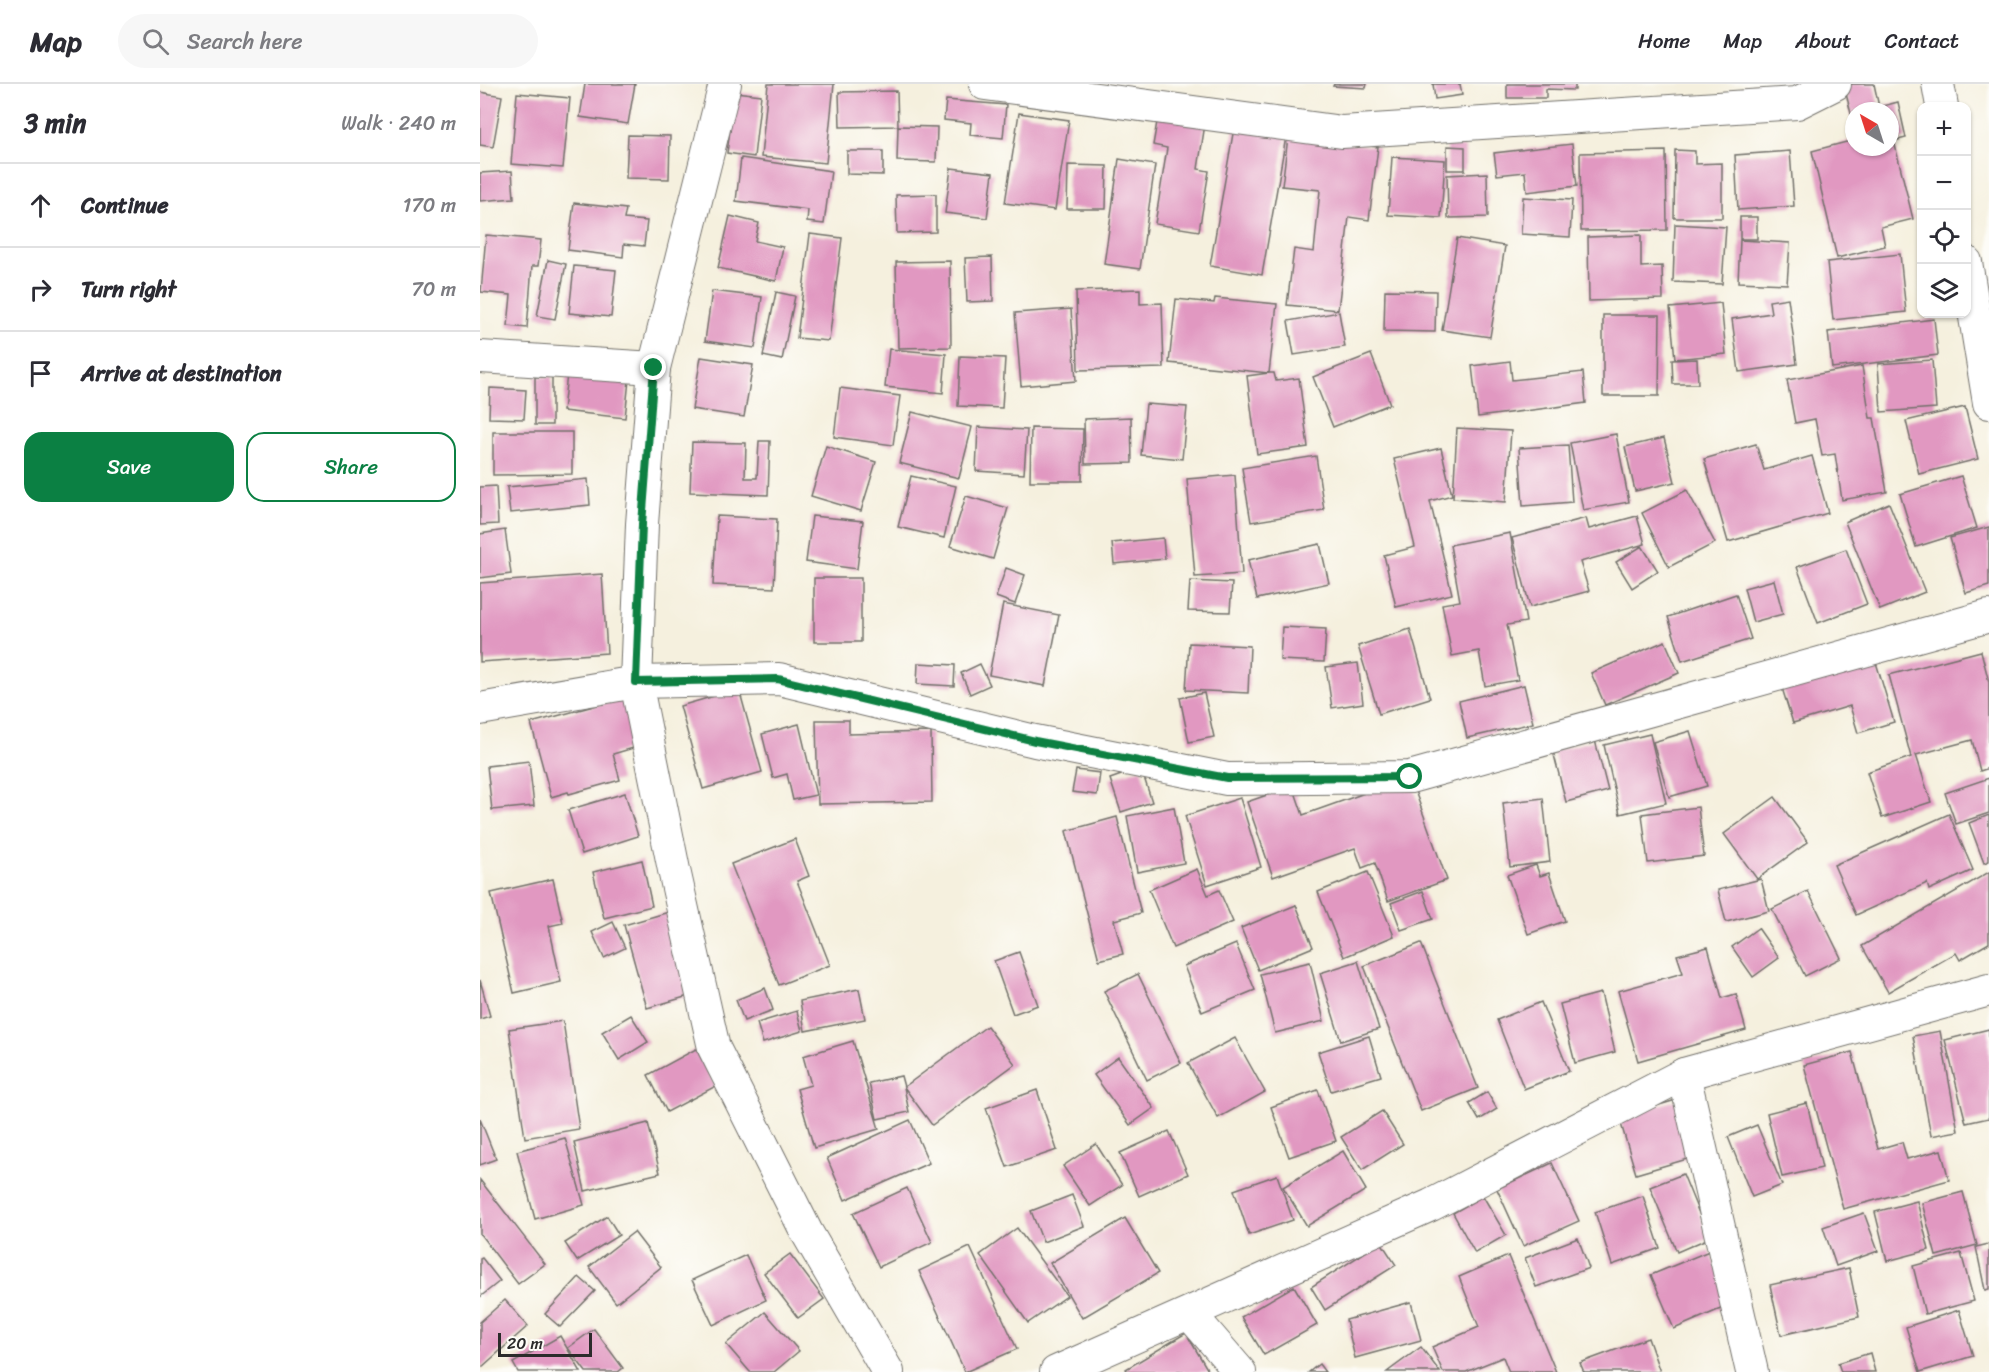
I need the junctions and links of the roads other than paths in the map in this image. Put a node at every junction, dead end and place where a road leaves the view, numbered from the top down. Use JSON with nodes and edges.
{"nodes":[{"id":1,"x":725,"y":84,"type":"edge"},
{"id":2,"x":985,"y":84,"type":"edge"},
{"id":3,"x":1835,"y":84,"type":"edge"},
{"id":4,"x":1938,"y":84,"type":"edge"},
{"id":5,"x":1941,"y":102,"type":"edge"},
{"id":6,"x":1966,"y":264,"type":"edge"},
{"id":7,"x":480,"y":357,"type":"edge"},
{"id":8,"x":654,"y":368,"type":"junction"},
{"id":9,"x":1989,"y":403,"type":"edge"},
{"id":10,"x":1989,"y":616,"type":"edge"},
{"id":11,"x":636,"y":682,"type":"junction"},
{"id":12,"x":480,"y":709,"type":"edge"},
{"id":13,"x":1989,"y":990,"type":"edge"},
{"id":14,"x":1684,"y":1074,"type":"junction"},
{"id":15,"x":1190,"y":1314,"type":"junction"},
{"id":16,"x":888,"y":1372,"type":"edge"},
{"id":17,"x":1056,"y":1372,"type":"edge"},
{"id":18,"x":1240,"y":1372,"type":"edge"},
{"id":19,"x":1752,"y":1372,"type":"edge"}],
"edges":[{"from":1,"to":8,"type":"street"},
{"from":2,"to":3,"type":"street"},
{"from":4,"to":5,"type":"street"},
{"from":6,"to":9,"type":"street"},
{"from":7,"to":8,"type":"street"},
{"from":8,"to":11,"type":"street"},
{"from":10,"to":11,"type":"street"},
{"from":11,"to":12,"type":"street"},
{"from":11,"to":16,"type":"street"},
{"from":13,"to":14,"type":"street"},
{"from":14,"to":15,"type":"street"},
{"from":14,"to":19,"type":"street"},
{"from":15,"to":17,"type":"street"},
{"from":15,"to":18,"type":"street"}]}
